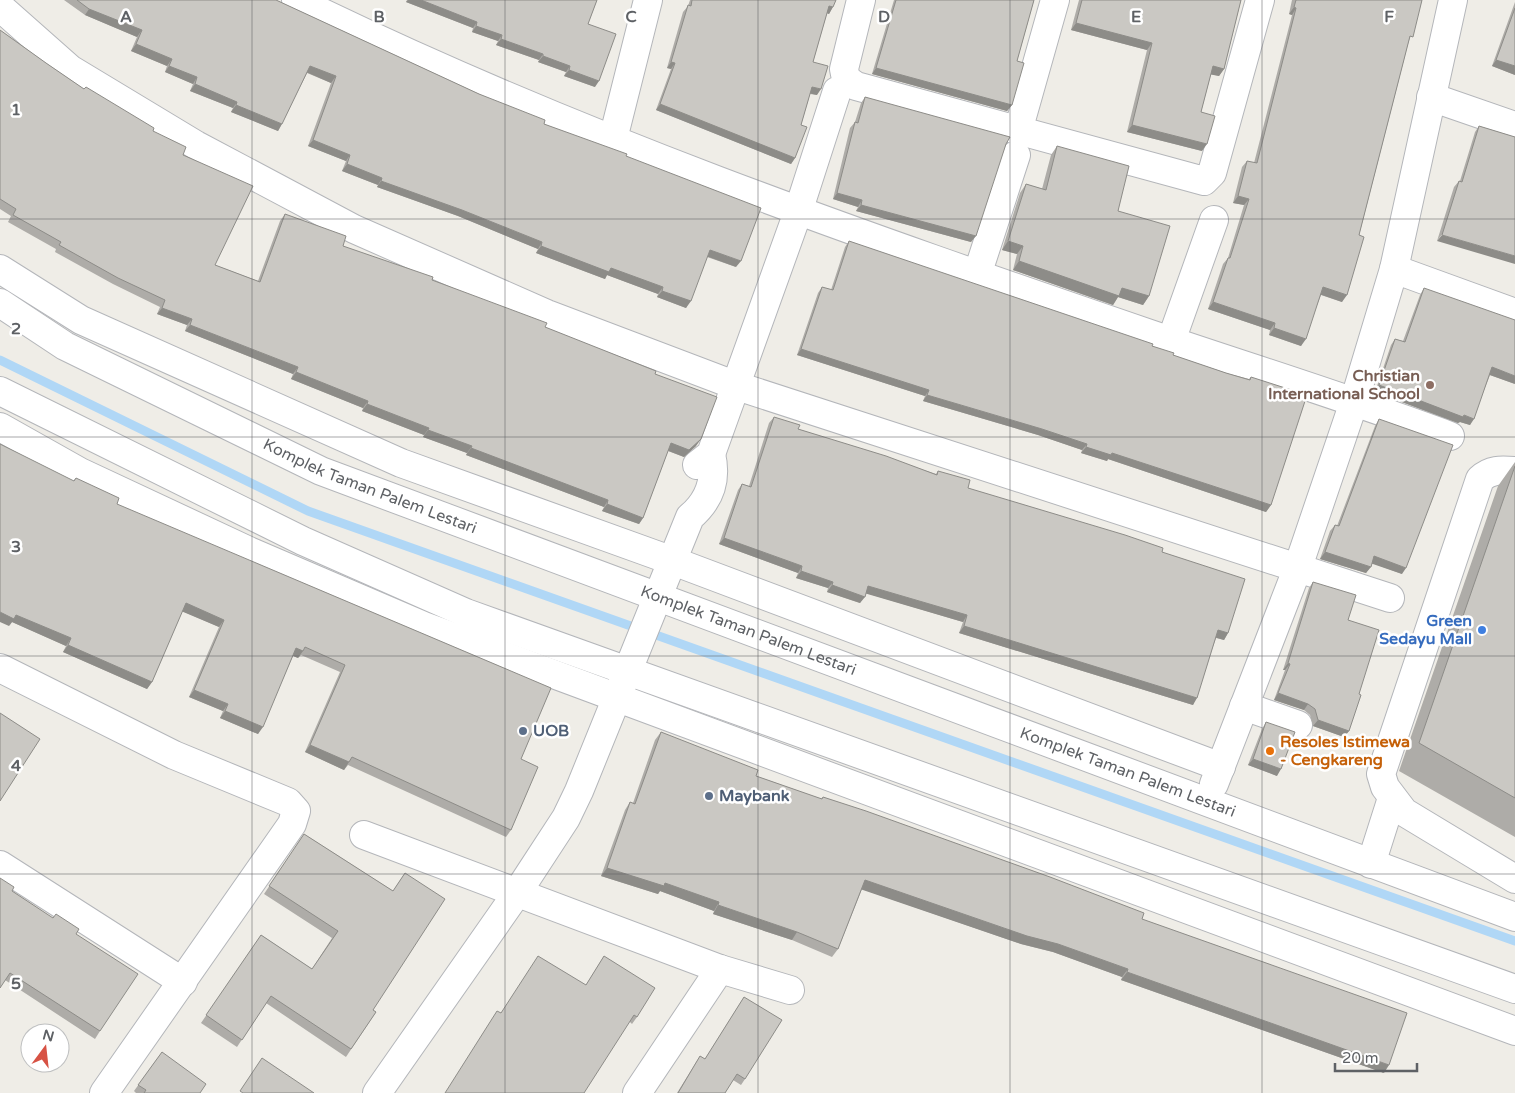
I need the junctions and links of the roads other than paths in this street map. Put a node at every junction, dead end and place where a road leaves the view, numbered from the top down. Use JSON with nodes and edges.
{"nodes":[{"id":1,"x":296,"y":0,"type":"edge"},
{"id":2,"x":648,"y":0,"type":"edge"},
{"id":3,"x":861,"y":0,"type":"edge"},
{"id":4,"x":1056,"y":0,"type":"edge"},
{"id":5,"x":1260,"y":0,"type":"edge"},
{"id":6,"x":1453,"y":0,"type":"edge"},
{"id":7,"x":0,"y":7,"type":"edge"},
{"id":8,"x":837,"y":91,"type":"dead end"},
{"id":9,"x":1431,"y":97,"type":"junction"},
{"id":10,"x":1515,"y":126,"type":"edge"},
{"id":11,"x":613,"y":139,"type":"junction"},
{"id":12,"x":1017,"y":143,"type":"junction"},
{"id":13,"x":798,"y":212,"type":"junction"},
{"id":14,"x":1214,"y":220,"type":"dead end"},
{"id":15,"x":0,"y":269,"type":"edge"},
{"id":16,"x":1394,"y":269,"type":"junction"},
{"id":17,"x":977,"y":275,"type":"junction"},
{"id":18,"x":0,"y":303,"type":"edge"},
{"id":19,"x":1515,"y":313,"type":"edge"},
{"id":20,"x":81,"y":320,"type":"junction"},
{"id":21,"x":1171,"y":341,"type":"junction"},
{"id":22,"x":66,"y":346,"type":"junction"},
{"id":23,"x":736,"y":386,"type":"junction"},
{"id":24,"x":0,"y":391,"type":"edge"},
{"id":25,"x":1354,"y":402,"type":"junction"},
{"id":26,"x":0,"y":427,"type":"edge"},
{"id":27,"x":1450,"y":436,"type":"dead end"},
{"id":28,"x":1515,"y":471,"type":"edge"},
{"id":29,"x":673,"y":561,"type":"junction"},
{"id":30,"x":1298,"y":566,"type":"junction"},
{"id":31,"x":1390,"y":598,"type":"dead end"},
{"id":32,"x":654,"y":606,"type":"junction"},
{"id":33,"x":633,"y":659,"type":"junction"},
{"id":34,"x":0,"y":668,"type":"edge"},
{"id":35,"x":617,"y":698,"type":"junction"},
{"id":36,"x":1244,"y":706,"type":"junction"},
{"id":37,"x":1298,"y":725,"type":"dead end"},
{"id":38,"x":1221,"y":767,"type":"junction"},
{"id":39,"x":1392,"y":798,"type":"junction"},
{"id":40,"x":1207,"y":804,"type":"junction"},
{"id":41,"x":364,"y":835,"type":"dead end"},
{"id":42,"x":1371,"y":864,"type":"junction"},
{"id":43,"x":0,"y":865,"type":"edge"},
{"id":44,"x":1515,"y":879,"type":"edge"},
{"id":45,"x":517,"y":892,"type":"junction"},
{"id":46,"x":1502,"y":908,"type":"edge"},
{"id":47,"x":1515,"y":917,"type":"edge"},
{"id":48,"x":720,"y":969,"type":"junction"},
{"id":49,"x":183,"y":982,"type":"junction"},
{"id":50,"x":1515,"y":989,"type":"edge"},
{"id":51,"x":790,"y":990,"type":"dead end"},
{"id":52,"x":1515,"y":1031,"type":"edge"},
{"id":53,"x":104,"y":1093,"type":"edge"},
{"id":54,"x":377,"y":1093,"type":"edge"},
{"id":55,"x":637,"y":1093,"type":"edge"}],
"edges":[{"from":1,"to":11,"type":"street"},
{"from":2,"to":11,"type":"street"},
{"from":3,"to":12,"type":"street"},
{"from":4,"to":12,"type":"street"},
{"from":5,"to":12,"type":"street"},
{"from":6,"to":9,"type":"street"},
{"from":7,"to":23,"type":"street"},
{"from":8,"to":13,"type":"street"},
{"from":9,"to":10,"type":"street"},
{"from":9,"to":16,"type":"street"},
{"from":11,"to":13,"type":"street"},
{"from":12,"to":17,"type":"street"},
{"from":13,"to":17,"type":"street"},
{"from":13,"to":23,"type":"street"},
{"from":14,"to":21,"type":"street"},
{"from":15,"to":20,"type":"street"},
{"from":16,"to":19,"type":"street"},
{"from":16,"to":25,"type":"street"},
{"from":17,"to":21,"type":"street"},
{"from":18,"to":22,"type":"street","name":"Komplek Taman Palem Lestari"},
{"from":20,"to":22,"type":"street"},
{"from":20,"to":29,"type":"street"},
{"from":21,"to":25,"type":"street"},
{"from":22,"to":32,"type":"street","name":"Komplek Taman Palem Lestari"},
{"from":23,"to":29,"type":"street"},
{"from":23,"to":30,"type":"street"},
{"from":24,"to":33,"type":"street"},
{"from":25,"to":27,"type":"street"},
{"from":25,"to":30,"type":"street"},
{"from":26,"to":35,"type":"street"},
{"from":28,"to":39,"type":"street"},
{"from":29,"to":32,"type":"street"},
{"from":29,"to":38,"type":"street"},
{"from":30,"to":31,"type":"street"},
{"from":30,"to":36,"type":"street"},
{"from":32,"to":33,"type":"street"},
{"from":32,"to":40,"type":"street","name":"Komplek Taman Palem Lestari"},
{"from":33,"to":35,"type":"street"},
{"from":33,"to":50,"type":"street"},
{"from":34,"to":49,"type":"street"},
{"from":35,"to":45,"type":"street"},
{"from":35,"to":52,"type":"street"},
{"from":36,"to":37,"type":"street"},
{"from":36,"to":38,"type":"street"},
{"from":38,"to":40,"type":"street"},
{"from":39,"to":42,"type":"street"},
{"from":39,"to":44,"type":"street"},
{"from":40,"to":42,"type":"street","name":"Komplek Taman Palem Lestari"},
{"from":41,"to":45,"type":"street"},
{"from":42,"to":46,"type":"street","name":"Komplek Taman Palem Lestari"},
{"from":43,"to":49,"type":"street"},
{"from":45,"to":48,"type":"street"},
{"from":45,"to":54,"type":"street"},
{"from":46,"to":47,"type":"street","name":"Komplek Taman Palem Lestari"},
{"from":48,"to":51,"type":"street"},
{"from":48,"to":55,"type":"street"},
{"from":49,"to":53,"type":"street"}]}
